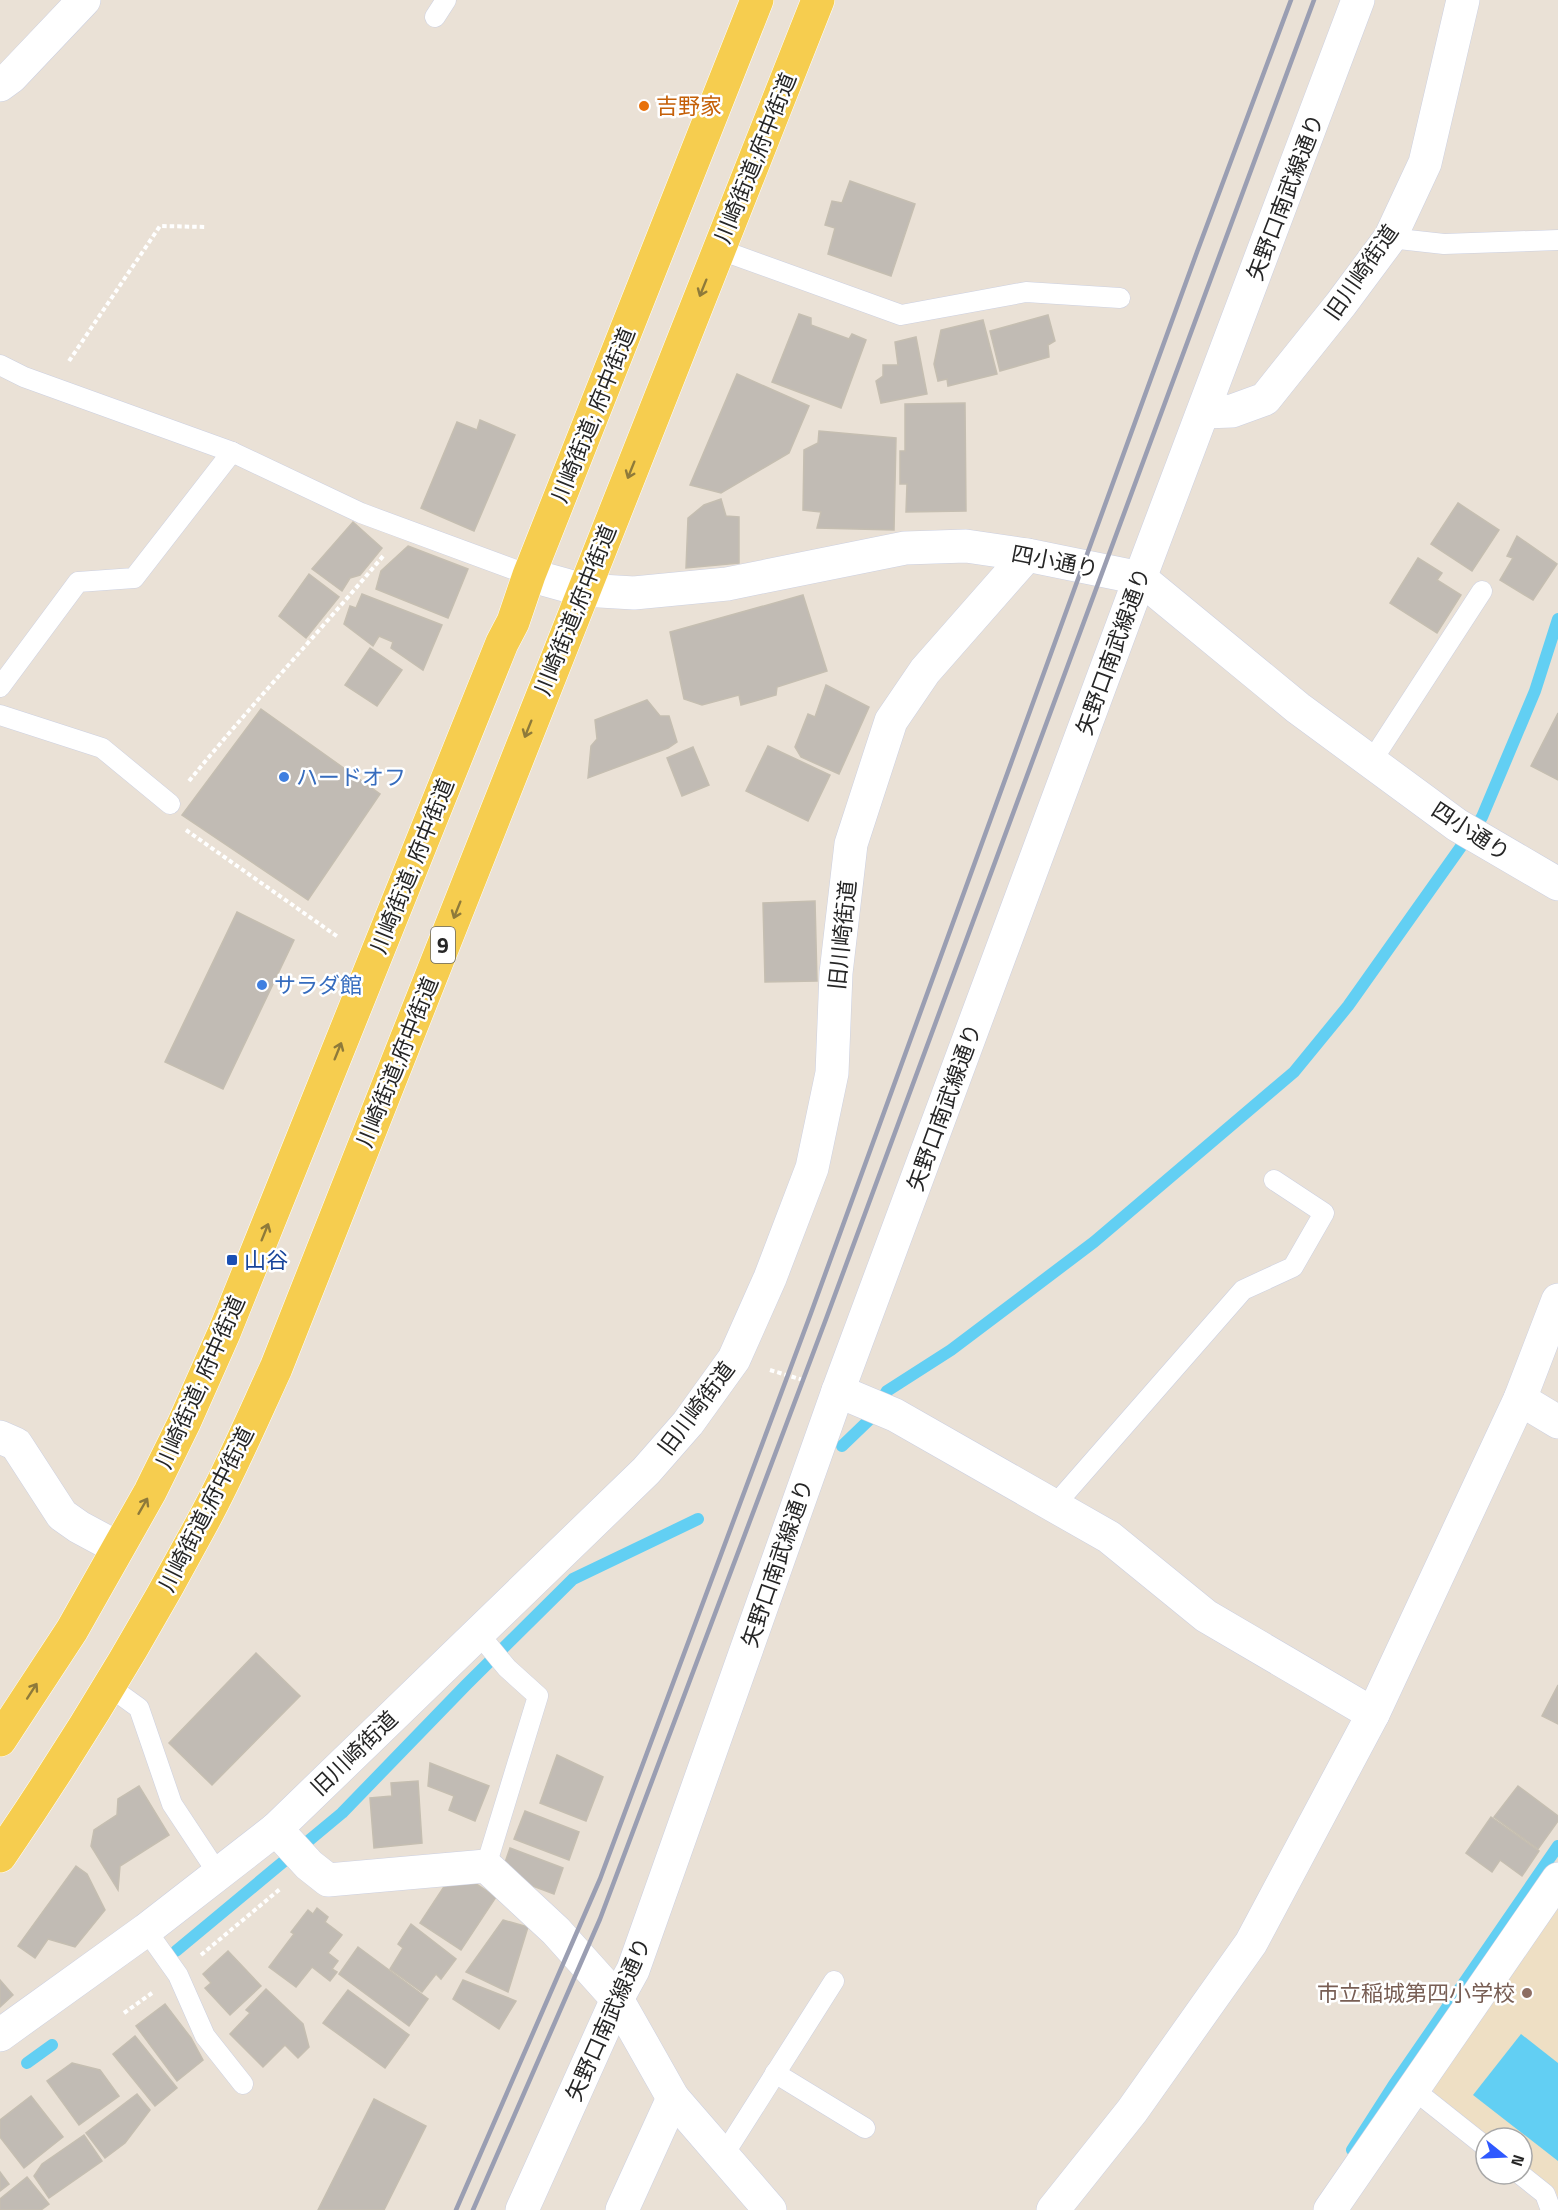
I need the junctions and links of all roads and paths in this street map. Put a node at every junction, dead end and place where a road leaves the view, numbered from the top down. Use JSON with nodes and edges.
{"nodes":[{"id":1,"x":84,"y":0,"type":"edge"},
{"id":2,"x":446,"y":0,"type":"edge"},
{"id":3,"x":757,"y":0,"type":"edge"},
{"id":4,"x":818,"y":0,"type":"edge"},
{"id":5,"x":1358,"y":0,"type":"edge"},
{"id":6,"x":1463,"y":0,"type":"edge"},
{"id":7,"x":435,"y":17,"type":"dead end"},
{"id":8,"x":0,"y":85,"type":"edge"},
{"id":9,"x":207,"y":227,"type":"dead end"},
{"id":10,"x":1390,"y":238,"type":"junction"},
{"id":11,"x":1558,"y":240,"type":"edge"},
{"id":12,"x":718,"y":249,"type":"junction"},
{"id":13,"x":1120,"y":298,"type":"dead end"},
{"id":14,"x":0,"y":365,"type":"edge"},
{"id":15,"x":52,"y":387,"type":"junction"},
{"id":16,"x":1204,"y":412,"type":"junction"},
{"id":17,"x":232,"y":452,"type":"junction"},
{"id":18,"x":406,"y":529,"type":"junction"},
{"id":19,"x":1027,"y":555,"type":"junction"},
{"id":20,"x":530,"y":575,"type":"junction"},
{"id":21,"x":1140,"y":578,"type":"junction"},
{"id":22,"x":583,"y":590,"type":"junction"},
{"id":23,"x":1482,"y":591,"type":"dead end"},
{"id":24,"x":0,"y":687,"type":"edge"},
{"id":25,"x":0,"y":715,"type":"edge"},
{"id":26,"x":1371,"y":762,"type":"junction"},
{"id":27,"x":170,"y":804,"type":"junction"},
{"id":28,"x":1558,"y":884,"type":"edge"},
{"id":29,"x":338,"y":936,"type":"dead end"},
{"id":30,"x":1274,"y":1180,"type":"dead end"},
{"id":31,"x":1558,"y":1300,"type":"edge"},
{"id":32,"x":734,"y":1359,"type":"junction"},
{"id":33,"x":851,"y":1396,"type":"junction"},
{"id":34,"x":1520,"y":1399,"type":"junction"},
{"id":35,"x":1558,"y":1422,"type":"edge"},
{"id":36,"x":0,"y":1437,"type":"edge"},
{"id":37,"x":1054,"y":1506,"type":"junction"},
{"id":38,"x":118,"y":1548,"type":"junction"},
{"id":39,"x":478,"y":1633,"type":"junction"},
{"id":40,"x":110,"y":1687,"type":"junction"},
{"id":41,"x":1373,"y":1714,"type":"junction"},
{"id":42,"x":0,"y":1740,"type":"edge"},
{"id":43,"x":276,"y":1828,"type":"junction"},
{"id":44,"x":0,"y":1856,"type":"edge"},
{"id":45,"x":309,"y":1865,"type":"junction"},
{"id":46,"x":486,"y":1866,"type":"junction"},
{"id":47,"x":219,"y":1875,"type":"junction"},
{"id":48,"x":1558,"y":1879,"type":"edge"},
{"id":49,"x":146,"y":1930,"type":"junction"},
{"id":50,"x":177,"y":1975,"type":"junction"},
{"id":51,"x":834,"y":1981,"type":"dead end"},
{"id":52,"x":617,"y":1999,"type":"junction"},
{"id":53,"x":124,"y":2013,"type":"dead end"},
{"id":54,"x":0,"y":2036,"type":"edge"},
{"id":55,"x":776,"y":2073,"type":"junction"},
{"id":56,"x":243,"y":2084,"type":"dead end"},
{"id":57,"x":1413,"y":2089,"type":"junction"},
{"id":58,"x":673,"y":2098,"type":"junction"},
{"id":59,"x":865,"y":2128,"type":"dead end"},
{"id":60,"x":1474,"y":2137,"type":"edge"},
{"id":61,"x":723,"y":2156,"type":"junction"},
{"id":62,"x":1534,"y":2185,"type":"edge"},
{"id":63,"x":522,"y":2210,"type":"edge"},
{"id":64,"x":622,"y":2210,"type":"edge"},
{"id":65,"x":770,"y":2210,"type":"edge"},
{"id":66,"x":1053,"y":2210,"type":"edge"},
{"id":67,"x":1330,"y":2210,"type":"edge"},
{"id":68,"x":1551,"y":2210,"type":"edge"}],
"edges":[{"from":1,"to":8,"type":"street"},
{"from":2,"to":7,"type":"lane"},
{"from":3,"to":20,"type":"main road","name":"川崎街道; 府中街道"},
{"from":4,"to":12,"type":"main road","name":"川崎街道;府中街道","number":"9"},
{"from":5,"to":16,"type":"street","name":"矢野口南武線通り"},
{"from":6,"to":10,"type":"street","name":"旧川崎街道"},
{"from":9,"to":15,"type":"path"},
{"from":10,"to":11,"type":"lane"},
{"from":10,"to":16,"type":"street","name":"旧川崎街道"},
{"from":12,"to":13,"type":"lane"},
{"from":12,"to":22,"type":"main road","name":"川崎街道;府中街道","number":"9","one_way":true},
{"from":14,"to":15,"type":"lane"},
{"from":15,"to":17,"type":"lane"},
{"from":16,"to":21,"type":"street","name":"矢野口南武線通り"},
{"from":17,"to":18,"type":"lane"},
{"from":17,"to":24,"type":"lane"},
{"from":18,"to":20,"type":"lane"},
{"from":18,"to":27,"type":"path"},
{"from":19,"to":21,"type":"street","name":"四小通り"},
{"from":19,"to":22,"type":"street","name":"四小通り"},
{"from":19,"to":32,"type":"street","name":"旧川崎街道"},
{"from":20,"to":22,"type":"street","name":"四小通り"},
{"from":38,"to":20,"type":"main road","name":"川崎街道; 府中街道","one_way":true},
{"from":21,"to":26,"type":"street","name":"四小通り"},
{"from":21,"to":33,"type":"street","name":"矢野口南武線通り"},
{"from":22,"to":40,"type":"main road","name":"川崎街道;府中街道","number":"9","one_way":true},
{"from":23,"to":26,"type":"lane"},
{"from":25,"to":27,"type":"lane"},
{"from":26,"to":28,"type":"street","name":"四小通り"},
{"from":27,"to":29,"type":"path"},
{"from":30,"to":37,"type":"lane"},
{"from":31,"to":34,"type":"street"},
{"from":32,"to":33,"type":"path"},
{"from":32,"to":39,"type":"street","name":"旧川崎街道"},
{"from":33,"to":37,"type":"street"},
{"from":33,"to":52,"type":"street","name":"矢野口南武線通り"},
{"from":34,"to":35,"type":"street"},
{"from":34,"to":41,"type":"street"},
{"from":36,"to":38,"type":"street"},
{"from":37,"to":41,"type":"street"},
{"from":42,"to":38,"type":"main road","name":"川崎街道; 府中街道","one_way":true},
{"from":39,"to":43,"type":"street","name":"旧川崎街道"},
{"from":39,"to":46,"type":"lane"},
{"from":40,"to":44,"type":"main road","name":"川崎街道;府中街道","number":"9"},
{"from":40,"to":47,"type":"lane"},
{"from":41,"to":66,"type":"street"},
{"from":43,"to":45,"type":"street"},
{"from":43,"to":47,"type":"street","name":"旧川崎街道"},
{"from":45,"to":46,"type":"street"},
{"from":45,"to":50,"type":"path"},
{"from":46,"to":52,"type":"street"},
{"from":47,"to":49,"type":"street","name":"旧川崎街道"},
{"from":48,"to":57,"type":"street"},
{"from":49,"to":50,"type":"lane"},
{"from":49,"to":54,"type":"street","name":"旧川崎街道"},
{"from":50,"to":53,"type":"path"},
{"from":50,"to":56,"type":"lane"},
{"from":51,"to":55,"type":"lane"},
{"from":52,"to":58,"type":"street"},
{"from":52,"to":63,"type":"street","name":"矢野口南武線通り"},
{"from":55,"to":59,"type":"lane"},
{"from":55,"to":61,"type":"lane"},
{"from":57,"to":60,"type":"lane"},
{"from":57,"to":67,"type":"street"},
{"from":58,"to":61,"type":"street"},
{"from":58,"to":64,"type":"street"},
{"from":61,"to":65,"type":"street"},
{"from":62,"to":68,"type":"lane"}]}
